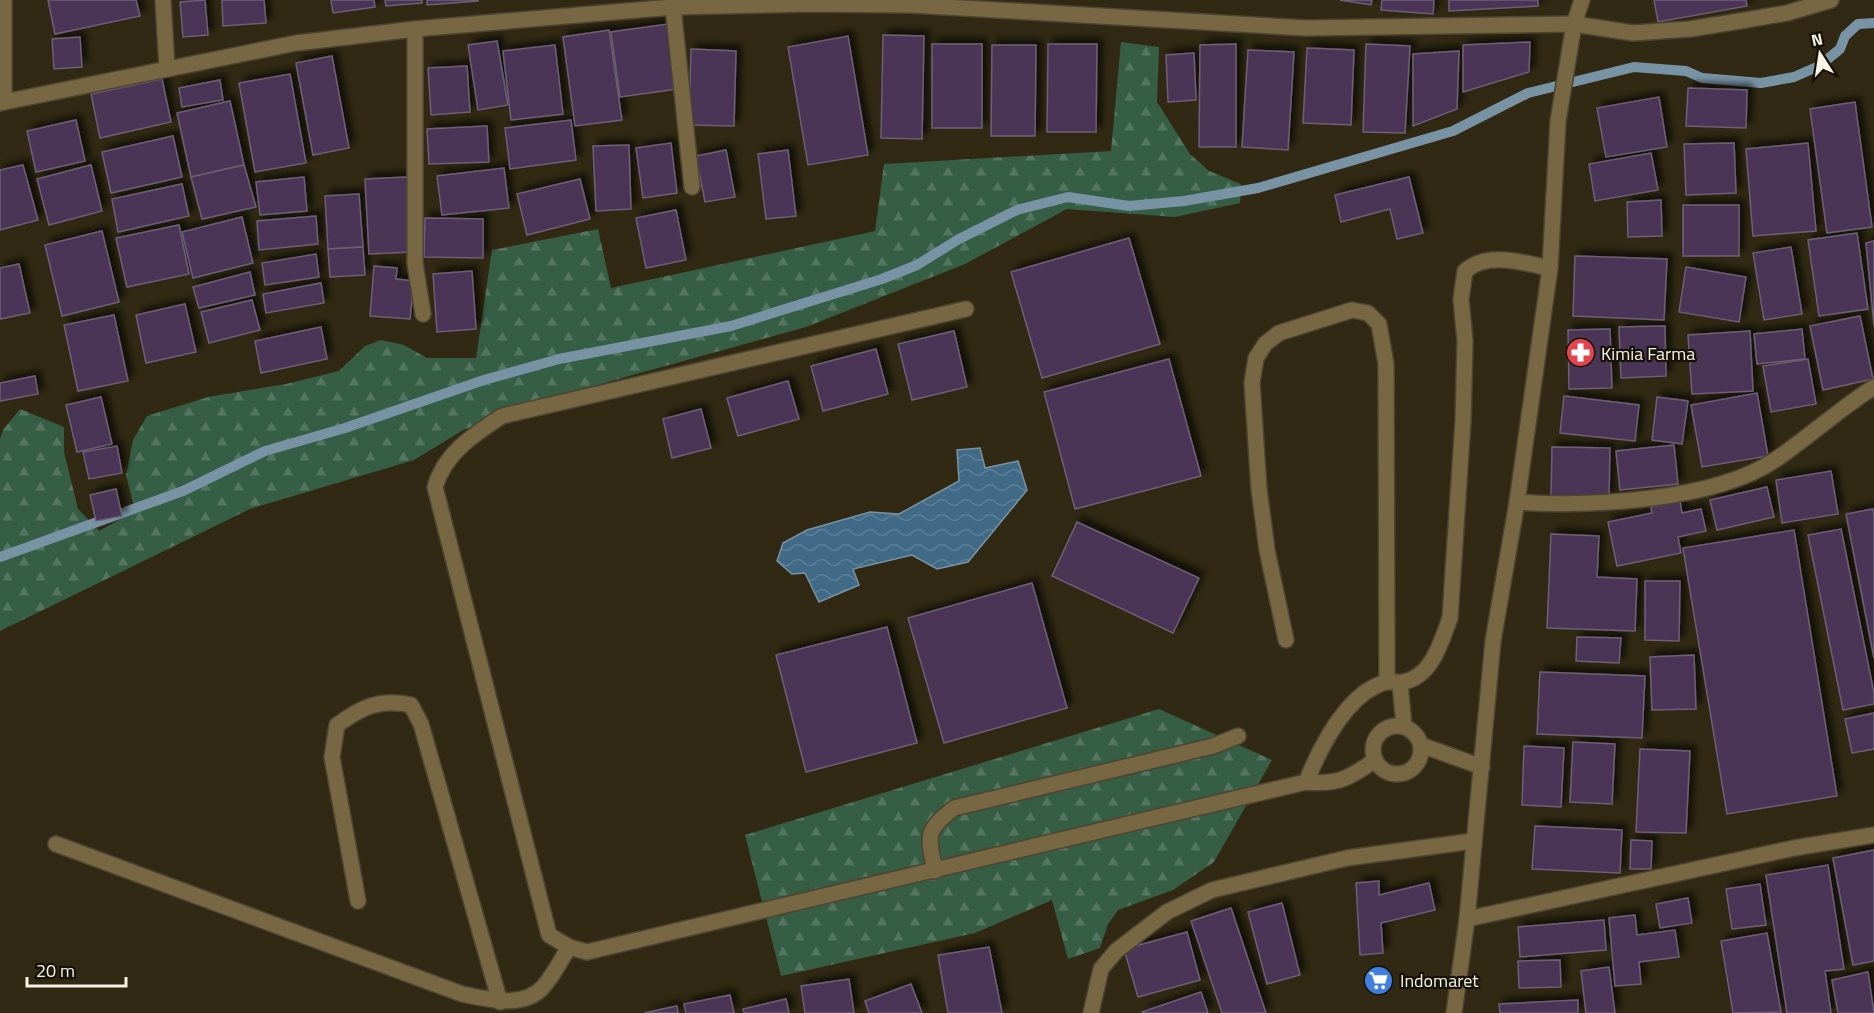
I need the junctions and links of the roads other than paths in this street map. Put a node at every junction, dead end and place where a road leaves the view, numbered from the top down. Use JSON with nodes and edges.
{"nodes":[{"id":1,"x":4,"y":0,"type":"edge"},
{"id":2,"x":163,"y":0,"type":"edge"},
{"id":3,"x":1582,"y":0,"type":"edge"},
{"id":4,"x":1831,"y":0,"type":"edge"},
{"id":5,"x":673,"y":7,"type":"junction"},
{"id":6,"x":1574,"y":24,"type":"junction"},
{"id":7,"x":415,"y":29,"type":"junction"},
{"id":8,"x":167,"y":68,"type":"junction"},
{"id":9,"x":2,"y":102,"type":"edge"},
{"id":10,"x":692,"y":187,"type":"dead end"},
{"id":11,"x":1550,"y":268,"type":"junction"},
{"id":12,"x":966,"y":309,"type":"dead end"},
{"id":13,"x":423,"y":314,"type":"dead end"},
{"id":14,"x":1874,"y":387,"type":"edge"},
{"id":15,"x":1517,"y":502,"type":"junction"},
{"id":16,"x":1286,"y":640,"type":"dead end"},
{"id":17,"x":1394,"y":682,"type":"junction"},
{"id":18,"x":1404,"y":726,"type":"junction"},
{"id":19,"x":1238,"y":736,"type":"dead end"},
{"id":20,"x":1421,"y":745,"type":"junction"},
{"id":21,"x":1376,"y":760,"type":"junction"},
{"id":22,"x":1482,"y":767,"type":"junction"},
{"id":23,"x":1306,"y":782,"type":"junction"},
{"id":24,"x":1874,"y":835,"type":"edge"},
{"id":25,"x":1473,"y":841,"type":"junction"},
{"id":26,"x":56,"y":844,"type":"dead end"},
{"id":27,"x":935,"y":871,"type":"junction"},
{"id":28,"x":358,"y":901,"type":"dead end"},
{"id":29,"x":1467,"y":919,"type":"junction"},
{"id":30,"x":569,"y":947,"type":"junction"},
{"id":31,"x":500,"y":1002,"type":"junction"},
{"id":32,"x":1091,"y":1013,"type":"edge"},
{"id":33,"x":1454,"y":1013,"type":"edge"}],
"edges":[{"from":1,"to":9,"type":"street"},
{"from":2,"to":8,"type":"street"},
{"from":3,"to":6,"type":"street"},
{"from":4,"to":6,"type":"street"},
{"from":5,"to":6,"type":"street"},
{"from":5,"to":7,"type":"street"},
{"from":5,"to":10,"type":"street"},
{"from":6,"to":11,"type":"street"},
{"from":7,"to":8,"type":"street"},
{"from":7,"to":13,"type":"street"},
{"from":8,"to":9,"type":"street"},
{"from":11,"to":15,"type":"street"},
{"from":11,"to":17,"type":"street"},
{"from":12,"to":30,"type":"street"},
{"from":14,"to":15,"type":"street"},
{"from":15,"to":22,"type":"street"},
{"from":16,"to":17,"type":"street"},
{"from":17,"to":18,"type":"street"},
{"from":17,"to":23,"type":"street"},
{"from":18,"to":20,"type":"street"},
{"from":18,"to":21,"type":"street"},
{"from":19,"to":27,"type":"street"},
{"from":20,"to":21,"type":"street"},
{"from":20,"to":22,"type":"street"},
{"from":21,"to":23,"type":"street"},
{"from":22,"to":25,"type":"street"},
{"from":23,"to":27,"type":"street"},
{"from":24,"to":29,"type":"street"},
{"from":25,"to":29,"type":"street"},
{"from":25,"to":32,"type":"street"},
{"from":26,"to":31,"type":"street"},
{"from":27,"to":30,"type":"street"},
{"from":28,"to":31,"type":"street"},
{"from":29,"to":33,"type":"street"},
{"from":30,"to":31,"type":"street"}]}
